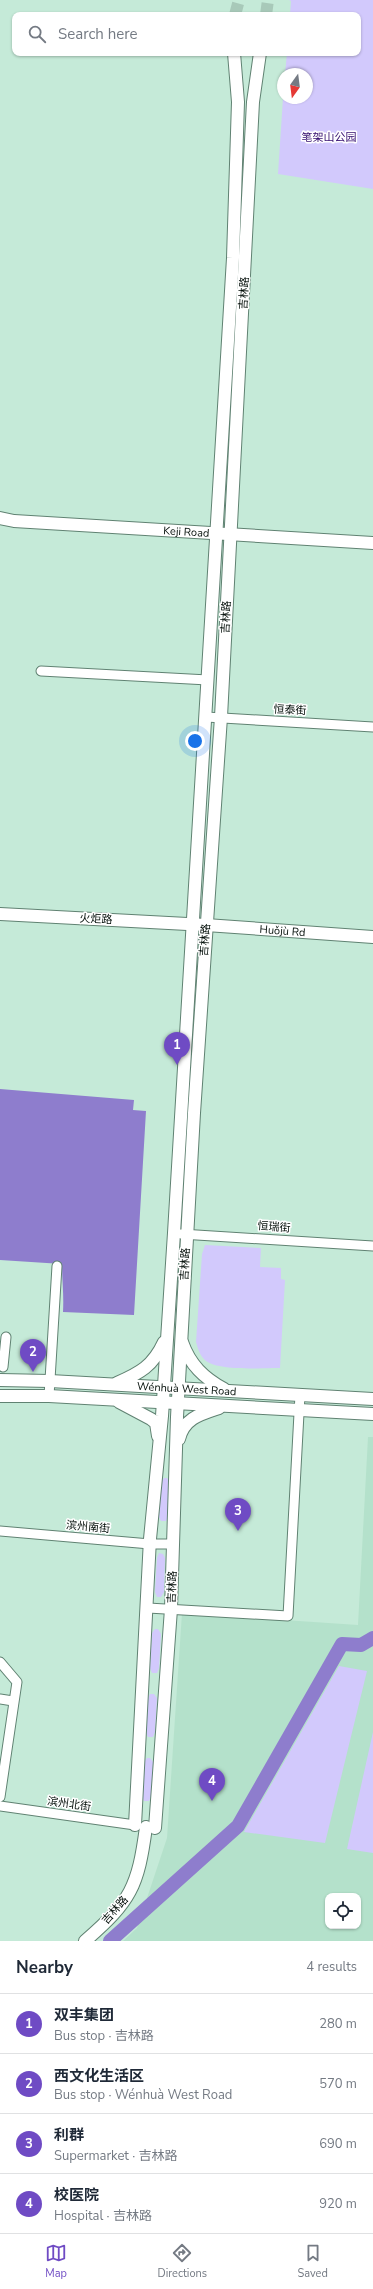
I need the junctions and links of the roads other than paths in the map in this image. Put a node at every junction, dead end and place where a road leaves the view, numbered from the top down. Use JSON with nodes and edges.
{"nodes":[{"id":1,"x":234,"y":56,"type":"edge"},
{"id":2,"x":260,"y":56,"type":"edge"},
{"id":3,"x":0,"y":518,"type":"edge"},
{"id":4,"x":216,"y":534,"type":"junction"},
{"id":5,"x":230,"y":534,"type":"junction"},
{"id":6,"x":373,"y":543,"type":"edge"},
{"id":7,"x":41,"y":671,"type":"dead end"},
{"id":8,"x":208,"y":680,"type":"junction"},
{"id":9,"x":206,"y":717,"type":"junction"},
{"id":10,"x":221,"y":717,"type":"junction"},
{"id":11,"x":373,"y":727,"type":"edge"},
{"id":12,"x":0,"y":914,"type":"edge"},
{"id":13,"x":193,"y":924,"type":"junction"},
{"id":14,"x":206,"y":925,"type":"junction"},
{"id":15,"x":373,"y":936,"type":"edge"},
{"id":16,"x":174,"y":1234,"type":"junction"},
{"id":17,"x":187,"y":1234,"type":"junction"},
{"id":18,"x":373,"y":1246,"type":"edge"},
{"id":19,"x":57,"y":1266,"type":"dead end"},
{"id":20,"x":167,"y":1335,"type":"junction"},
{"id":21,"x":6,"y":1337,"type":"dead end"},
{"id":22,"x":181,"y":1339,"type":"junction"},
{"id":23,"x":2,"y":1367,"type":"dead end"},
{"id":24,"x":0,"y":1380,"type":"edge"},
{"id":25,"x":50,"y":1381,"type":"junction"},
{"id":26,"x":114,"y":1384,"type":"junction"},
{"id":27,"x":164,"y":1387,"type":"junction"},
{"id":28,"x":178,"y":1388,"type":"junction"},
{"id":29,"x":227,"y":1391,"type":"junction"},
{"id":30,"x":300,"y":1395,"type":"junction"},
{"id":31,"x":0,"y":1396,"type":"edge"},
{"id":32,"x":49,"y":1396,"type":"junction"},
{"id":33,"x":114,"y":1399,"type":"junction"},
{"id":34,"x":373,"y":1399,"type":"edge"},
{"id":35,"x":163,"y":1403,"type":"junction"},
{"id":36,"x":177,"y":1404,"type":"junction"},
{"id":37,"x":225,"y":1406,"type":"junction"},
{"id":38,"x":298,"y":1409,"type":"junction"},
{"id":39,"x":373,"y":1414,"type":"edge"},
{"id":40,"x":159,"y":1444,"type":"junction"},
{"id":41,"x":177,"y":1448,"type":"junction"},
{"id":42,"x":0,"y":1531,"type":"edge"},
{"id":43,"x":150,"y":1544,"type":"junction"},
{"id":44,"x":173,"y":1544,"type":"junction"},
{"id":45,"x":148,"y":1608,"type":"junction"},
{"id":46,"x":171,"y":1609,"type":"junction"},
{"id":47,"x":0,"y":1662,"type":"edge"},
{"id":48,"x":0,"y":1699,"type":"edge"},
{"id":49,"x":14,"y":1701,"type":"junction"},
{"id":50,"x":0,"y":1798,"type":"edge"},
{"id":51,"x":0,"y":1806,"type":"edge"},
{"id":52,"x":145,"y":1827,"type":"junction"},
{"id":53,"x":85,"y":1941,"type":"edge"}],
"edges":[{"from":1,"to":4,"type":"main road","name":"吉林路"},
{"from":2,"to":5,"type":"main road","name":"吉林路"},
{"from":3,"to":4,"type":"main road","name":"Keji Road"},
{"from":4,"to":5,"type":"main road","name":"Keji Road"},
{"from":4,"to":8,"type":"main road","name":"吉林路"},
{"from":5,"to":6,"type":"main road","name":"Keji Road"},
{"from":5,"to":10,"type":"main road","name":"吉林路"},
{"from":7,"to":8,"type":"street"},
{"from":8,"to":9,"type":"main road","name":"吉林路"},
{"from":9,"to":10,"type":"street","name":"恒泰街"},
{"from":9,"to":13,"type":"main road","name":"吉林路"},
{"from":10,"to":11,"type":"street","name":"恒泰街"},
{"from":10,"to":14,"type":"main road","name":"吉林路"},
{"from":12,"to":13,"type":"main road","name":"火炬路"},
{"from":13,"to":14,"type":"main road","name":"Huǒjù Rd"},
{"from":13,"to":16,"type":"main road","name":"吉林路"},
{"from":14,"to":15,"type":"main road","name":"Huǒjù Rd"},
{"from":14,"to":17,"type":"main road","name":"吉林路"},
{"from":16,"to":17,"type":"street","name":"恒瑞街"},
{"from":16,"to":20,"type":"main road","name":"吉林路"},
{"from":17,"to":18,"type":"street","name":"恒瑞街"},
{"from":17,"to":22,"type":"main road","name":"吉林路"},
{"from":19,"to":25,"type":"street"},
{"from":20,"to":26,"type":"main road"},
{"from":20,"to":27,"type":"main road","name":"吉林路"},
{"from":21,"to":23,"type":"street"},
{"from":22,"to":28,"type":"main road","name":"吉林路"},
{"from":22,"to":29,"type":"main road"},
{"from":24,"to":25,"type":"main road","name":"Wénhuà West Road"},
{"from":25,"to":26,"type":"main road","name":"Wénhuà West Road"},
{"from":25,"to":32,"type":"street"},
{"from":26,"to":27,"type":"main road","name":"Wénhuà West Road"},
{"from":27,"to":28,"type":"main road","name":"Wénhuà West Road"},
{"from":27,"to":35,"type":"main road","name":"吉林路"},
{"from":28,"to":29,"type":"main road","name":"Wénhuà West Road"},
{"from":28,"to":36,"type":"main road","name":"吉林路"},
{"from":29,"to":30,"type":"main road","name":"Wénhuà West Road"},
{"from":30,"to":34,"type":"main road","name":"Wénhuà West Road"},
{"from":30,"to":38,"type":"street"},
{"from":31,"to":32,"type":"main road","name":"Wénhuà West Road"},
{"from":32,"to":33,"type":"main road","name":"Wénhuà West Road"},
{"from":33,"to":35,"type":"main road","name":"Wénhuà West Road"},
{"from":33,"to":40,"type":"main road"},
{"from":35,"to":36,"type":"main road","name":"Wénhuà West Road"},
{"from":35,"to":40,"type":"main road","name":"吉林路"},
{"from":36,"to":37,"type":"main road","name":"Wénhuà West Road"},
{"from":36,"to":41,"type":"main road","name":"吉林路"},
{"from":37,"to":38,"type":"main road","name":"Wénhuà West Road"},
{"from":37,"to":41,"type":"main road"},
{"from":38,"to":39,"type":"main road","name":"Wénhuà West Road"},
{"from":38,"to":46,"type":"street"},
{"from":40,"to":43,"type":"main road","name":"吉林路"},
{"from":41,"to":44,"type":"main road","name":"吉林路"},
{"from":42,"to":43,"type":"street","name":"滨州南街"},
{"from":43,"to":44,"type":"street","name":"滨州南街"},
{"from":43,"to":45,"type":"main road","name":"吉林路"},
{"from":44,"to":46,"type":"main road","name":"吉林路"},
{"from":45,"to":46,"type":"street"},
{"from":45,"to":52,"type":"main road","name":"吉林路"},
{"from":46,"to":52,"type":"main road","name":"吉林路"},
{"from":47,"to":49,"type":"street"},
{"from":48,"to":49,"type":"street"},
{"from":49,"to":50,"type":"street"},
{"from":51,"to":52,"type":"street","name":"滨州北街"},
{"from":52,"to":53,"type":"main road","name":"吉林路"}]}
